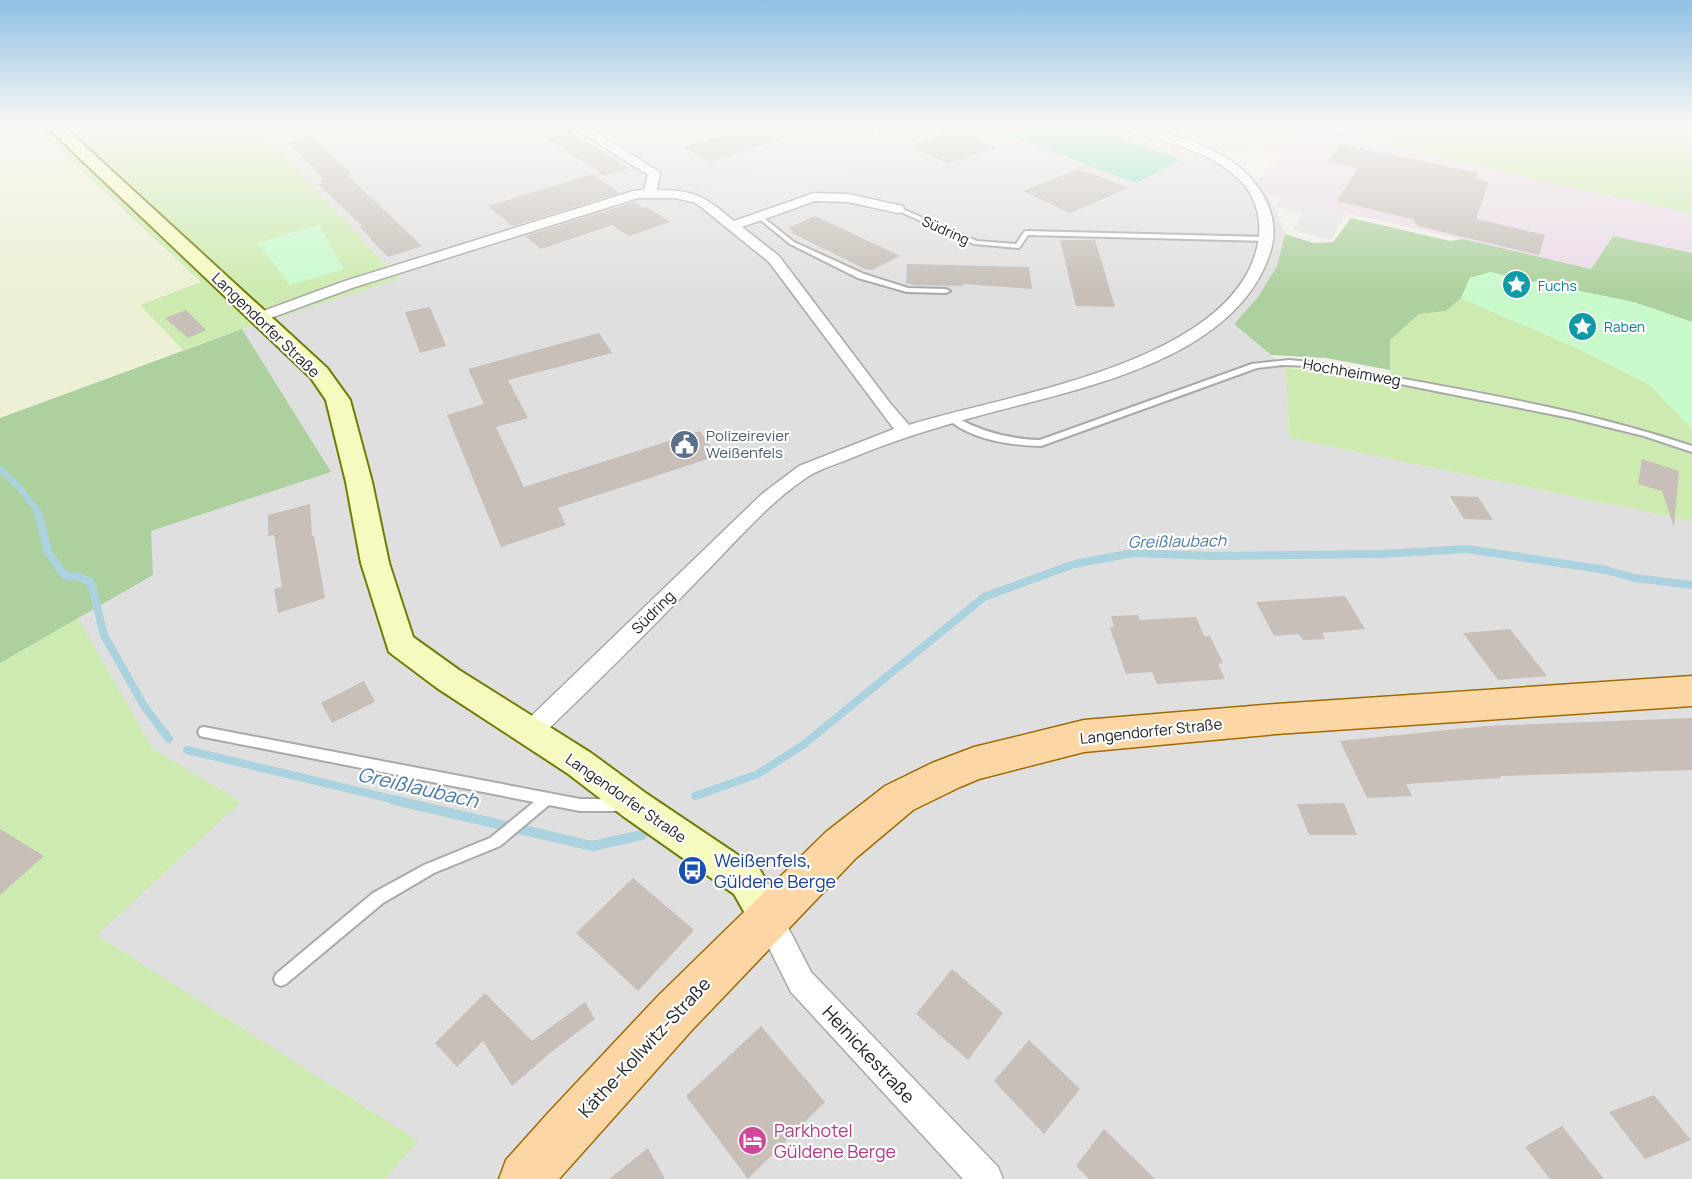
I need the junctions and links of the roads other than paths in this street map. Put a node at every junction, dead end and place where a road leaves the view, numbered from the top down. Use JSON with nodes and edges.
{"nodes":[{"id":1,"x":114,"y":181,"type":"edge"},
{"id":2,"x":653,"y":181,"type":"edge"},
{"id":3,"x":1249,"y":181,"type":"edge"},
{"id":4,"x":650,"y":193,"type":"junction"},
{"id":5,"x":898,"y":209,"type":"joint"},
{"id":6,"x":760,"y":216,"type":"junction"},
{"id":7,"x":734,"y":225,"type":"junction"},
{"id":8,"x":1267,"y":238,"type":"junction"},
{"id":9,"x":946,"y":291,"type":"dead end"},
{"id":10,"x":260,"y":316,"type":"junction"},
{"id":11,"x":951,"y":418,"type":"junction"},
{"id":12,"x":905,"y":431,"type":"junction"},
{"id":13,"x":1692,"y":449,"type":"edge"},
{"id":14,"x":1692,"y":691,"type":"edge"},
{"id":15,"x":531,"y":731,"type":"junction"},
{"id":16,"x":204,"y":732,"type":"dead end"},
{"id":17,"x":546,"y":799,"type":"junction"},
{"id":18,"x":635,"y":805,"type":"junction"},
{"id":19,"x":768,"y":918,"type":"junction"},
{"id":20,"x":280,"y":979,"type":"dead end"},
{"id":21,"x":525,"y":1179,"type":"edge"},
{"id":22,"x":986,"y":1179,"type":"edge"}],
"edges":[{"from":1,"to":10,"type":"street","name":"Langendorfer Straße"},
{"from":2,"to":4,"type":"street"},
{"from":3,"to":8,"type":"street","name":"Südring"},
{"from":4,"to":7,"type":"street"},
{"from":4,"to":10,"type":"street"},
{"from":5,"to":6,"type":"street","name":"Südring"},
{"from":5,"to":8,"type":"lane","name":"Südring"},
{"from":6,"to":7,"type":"street","name":"Südring"},
{"from":6,"to":9,"type":"lane"},
{"from":7,"to":12,"type":"street"},
{"from":8,"to":11,"type":"street","name":"Südring"},
{"from":10,"to":15,"type":"street","name":"Langendorfer Straße"},
{"from":11,"to":12,"type":"street","name":"Südring"},
{"from":11,"to":13,"type":"lane","name":"Hochheimweg"},
{"from":12,"to":15,"type":"street","name":"Südring"},
{"from":14,"to":19,"type":"main road","name":"Langendorfer Straße"},
{"from":15,"to":18,"type":"street","name":"Langendorfer Straße"},
{"from":16,"to":17,"type":"lane"},
{"from":17,"to":18,"type":"lane"},
{"from":17,"to":20,"type":"lane"},
{"from":18,"to":19,"type":"street","name":"Langendorfer Straße"},
{"from":19,"to":21,"type":"main road","name":"Käthe-Kollwitz-Straße"},
{"from":19,"to":22,"type":"street","name":"Heinickestraße"}]}
